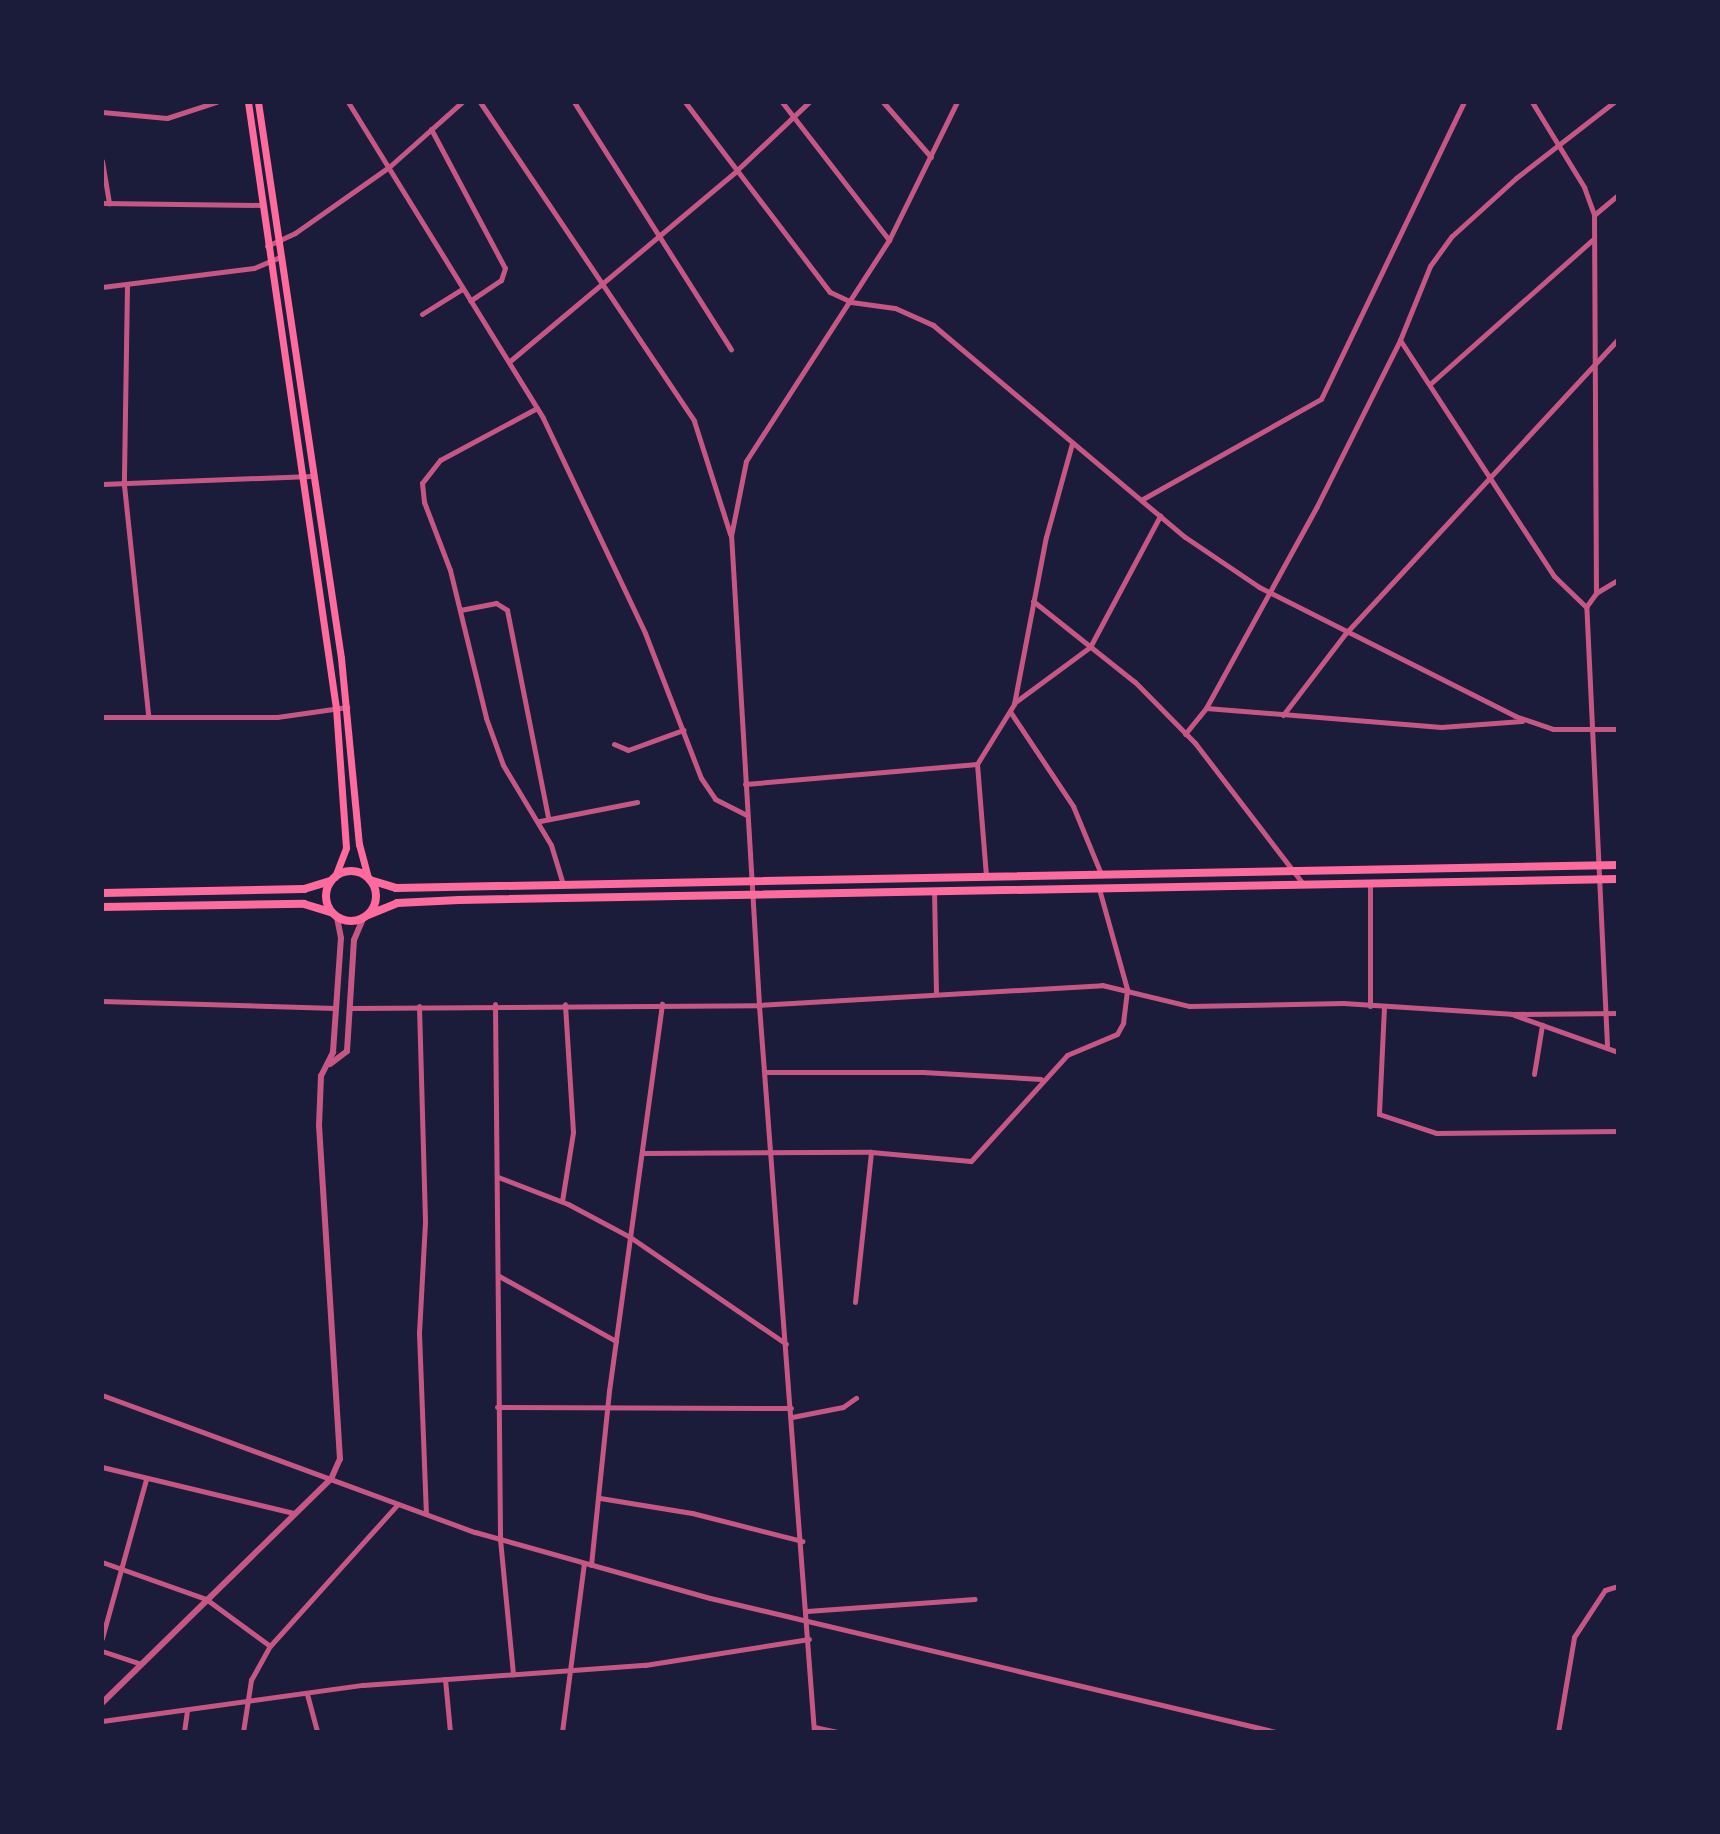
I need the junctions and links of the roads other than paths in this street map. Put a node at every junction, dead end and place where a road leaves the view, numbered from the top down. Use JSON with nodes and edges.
{"nodes":[{"id":1,"x":214,"y":102,"type":"edge"},
{"id":2,"x":248,"y":102,"type":"edge"},
{"id":3,"x":258,"y":102,"type":"edge"},
{"id":4,"x":348,"y":102,"type":"edge"},
{"id":5,"x":462,"y":102,"type":"edge"},
{"id":6,"x":480,"y":102,"type":"edge"},
{"id":7,"x":574,"y":102,"type":"edge"},
{"id":8,"x":685,"y":102,"type":"edge"},
{"id":9,"x":782,"y":102,"type":"edge"},
{"id":10,"x":809,"y":102,"type":"edge"},
{"id":11,"x":883,"y":102,"type":"edge"},
{"id":12,"x":957,"y":102,"type":"edge"},
{"id":13,"x":1464,"y":102,"type":"edge"},
{"id":14,"x":1532,"y":102,"type":"edge"},
{"id":15,"x":1614,"y":102,"type":"edge"},
{"id":16,"x":102,"y":112,"type":"edge"},
{"id":17,"x":792,"y":117,"type":"junction"},
{"id":18,"x":431,"y":129,"type":"junction"},
{"id":19,"x":1559,"y":145,"type":"junction"},
{"id":20,"x":931,"y":157,"type":"junction"},
{"id":21,"x":102,"y":161,"type":"edge"},
{"id":22,"x":389,"y":167,"type":"junction"},
{"id":23,"x":735,"y":172,"type":"junction"},
{"id":24,"x":1618,"y":195,"type":"edge"},
{"id":25,"x":106,"y":203,"type":"edge"},
{"id":26,"x":260,"y":205,"type":"junction"},
{"id":27,"x":1594,"y":215,"type":"junction"},
{"id":28,"x":660,"y":235,"type":"junction"},
{"id":29,"x":889,"y":240,"type":"junction"},
{"id":30,"x":1592,"y":240,"type":"junction"},
{"id":31,"x":277,"y":243,"type":"junction"},
{"id":32,"x":266,"y":246,"type":"junction"},
{"id":33,"x":278,"y":258,"type":"junction"},
{"id":34,"x":268,"y":260,"type":"junction"},
{"id":35,"x":603,"y":283,"type":"junction"},
{"id":36,"x":127,"y":285,"type":"junction"},
{"id":37,"x":102,"y":287,"type":"edge"},
{"id":38,"x":462,"y":289,"type":"junction"},
{"id":39,"x":470,"y":301,"type":"junction"},
{"id":40,"x":851,"y":302,"type":"junction"},
{"id":41,"x":422,"y":314,"type":"dead end"},
{"id":42,"x":1618,"y":339,"type":"edge"},
{"id":43,"x":1400,"y":340,"type":"junction"},
{"id":44,"x":731,"y":349,"type":"dead end"},
{"id":45,"x":510,"y":361,"type":"junction"},
{"id":46,"x":1594,"y":363,"type":"junction"},
{"id":47,"x":1430,"y":384,"type":"junction"},
{"id":48,"x":537,"y":408,"type":"junction"},
{"id":49,"x":1072,"y":442,"type":"junction"},
{"id":50,"x":1490,"y":473,"type":"junction"},
{"id":51,"x":311,"y":476,"type":"junction"},
{"id":52,"x":301,"y":477,"type":"junction"},
{"id":53,"x":102,"y":484,"type":"edge"},
{"id":54,"x":124,"y":485,"type":"junction"},
{"id":55,"x":1141,"y":500,"type":"junction"},
{"id":56,"x":1160,"y":516,"type":"junction"},
{"id":57,"x":731,"y":536,"type":"junction"},
{"id":58,"x":1618,"y":580,"type":"edge"},
{"id":59,"x":1596,"y":593,"type":"junction"},
{"id":60,"x":1272,"y":595,"type":"junction"},
{"id":61,"x":1033,"y":601,"type":"junction"},
{"id":62,"x":1586,"y":607,"type":"junction"},
{"id":63,"x":460,"y":610,"type":"junction"},
{"id":64,"x":1345,"y":634,"type":"junction"},
{"id":65,"x":1090,"y":647,"type":"junction"},
{"id":66,"x":1014,"y":704,"type":"junction"},
{"id":67,"x":347,"y":707,"type":"junction"},
{"id":68,"x":336,"y":708,"type":"junction"},
{"id":69,"x":1206,"y":708,"type":"junction"},
{"id":70,"x":1011,"y":713,"type":"junction"},
{"id":71,"x":148,"y":715,"type":"junction"},
{"id":72,"x":1283,"y":715,"type":"junction"},
{"id":73,"x":102,"y":717,"type":"edge"},
{"id":74,"x":1527,"y":720,"type":"junction"},
{"id":75,"x":1592,"y":729,"type":"junction"},
{"id":76,"x":1618,"y":729,"type":"edge"},
{"id":77,"x":683,"y":730,"type":"junction"},
{"id":78,"x":1185,"y":734,"type":"junction"},
{"id":79,"x":614,"y":744,"type":"dead end"},
{"id":80,"x":977,"y":764,"type":"junction"},
{"id":81,"x":745,"y":784,"type":"junction"},
{"id":82,"x":637,"y":802,"type":"dead end"},
{"id":83,"x":747,"y":815,"type":"junction"},
{"id":84,"x":548,"y":818,"type":"junction"},
{"id":85,"x":540,"y":821,"type":"junction"},
{"id":86,"x":1599,"y":865,"type":"junction"},
{"id":87,"x":1618,"y":865,"type":"edge"},
{"id":88,"x":1295,"y":871,"type":"junction"},
{"id":89,"x":1101,"y":874,"type":"junction"},
{"id":90,"x":986,"y":876,"type":"junction"},
{"id":91,"x":369,"y":878,"type":"junction"},
{"id":92,"x":333,"y":879,"type":"junction"},
{"id":93,"x":1600,"y":879,"type":"junction"},
{"id":94,"x":1618,"y":879,"type":"edge"},
{"id":95,"x":752,"y":880,"type":"junction"},
{"id":96,"x":562,"y":882,"type":"junction"},
{"id":97,"x":1370,"y":883,"type":"junction"},
{"id":98,"x":1304,"y":885,"type":"junction"},
{"id":99,"x":1099,"y":888,"type":"junction"},
{"id":100,"x":934,"y":890,"type":"junction"},
{"id":101,"x":102,"y":893,"type":"edge"},
{"id":102,"x":754,"y":896,"type":"junction"},
{"id":103,"x":102,"y":907,"type":"edge"},
{"id":104,"x":334,"y":914,"type":"junction"},
{"id":105,"x":365,"y":917,"type":"junction"},
{"id":106,"x":1127,"y":989,"type":"junction"},
{"id":107,"x":936,"y":992,"type":"junction"},
{"id":108,"x":102,"y":1001,"type":"edge"},
{"id":109,"x":495,"y":1004,"type":"junction"},
{"id":110,"x":565,"y":1004,"type":"junction"},
{"id":111,"x":662,"y":1004,"type":"junction"},
{"id":112,"x":759,"y":1005,"type":"junction"},
{"id":113,"x":419,"y":1006,"type":"junction"},
{"id":114,"x":1370,"y":1006,"type":"junction"},
{"id":115,"x":1384,"y":1007,"type":"junction"},
{"id":116,"x":335,"y":1008,"type":"junction"},
{"id":117,"x":350,"y":1008,"type":"junction"},
{"id":118,"x":1618,"y":1013,"type":"edge"},
{"id":119,"x":1511,"y":1014,"type":"junction"},
{"id":120,"x":1606,"y":1014,"type":"junction"},
{"id":121,"x":1542,"y":1025,"type":"junction"},
{"id":122,"x":1607,"y":1045,"type":"junction"},
{"id":123,"x":1618,"y":1052,"type":"edge"},
{"id":124,"x":330,"y":1064,"type":"junction"},
{"id":125,"x":765,"y":1072,"type":"junction"},
{"id":126,"x":1534,"y":1074,"type":"dead end"},
{"id":127,"x":1041,"y":1079,"type":"junction"},
{"id":128,"x":1618,"y":1131,"type":"edge"},
{"id":129,"x":771,"y":1150,"type":"junction"},
{"id":130,"x":871,"y":1152,"type":"junction"},
{"id":131,"x":642,"y":1153,"type":"junction"},
{"id":132,"x":498,"y":1177,"type":"junction"},
{"id":133,"x":562,"y":1202,"type":"junction"},
{"id":134,"x":630,"y":1237,"type":"junction"},
{"id":135,"x":499,"y":1276,"type":"junction"},
{"id":136,"x":855,"y":1302,"type":"dead end"},
{"id":137,"x":616,"y":1341,"type":"junction"},
{"id":138,"x":786,"y":1344,"type":"junction"},
{"id":139,"x":102,"y":1395,"type":"edge"},
{"id":140,"x":856,"y":1398,"type":"dead end"},
{"id":141,"x":608,"y":1404,"type":"junction"},
{"id":142,"x":497,"y":1407,"type":"junction"},
{"id":143,"x":791,"y":1408,"type":"junction"},
{"id":144,"x":792,"y":1417,"type":"junction"},
{"id":145,"x":102,"y":1467,"type":"edge"},
{"id":146,"x":146,"y":1479,"type":"junction"},
{"id":147,"x":331,"y":1479,"type":"junction"},
{"id":148,"x":600,"y":1498,"type":"junction"},
{"id":149,"x":398,"y":1504,"type":"junction"},
{"id":150,"x":294,"y":1513,"type":"junction"},
{"id":151,"x":426,"y":1514,"type":"junction"},
{"id":152,"x":500,"y":1539,"type":"junction"},
{"id":153,"x":802,"y":1541,"type":"junction"},
{"id":154,"x":102,"y":1562,"type":"edge"},
{"id":155,"x":584,"y":1563,"type":"junction"},
{"id":156,"x":591,"y":1565,"type":"junction"},
{"id":157,"x":123,"y":1570,"type":"junction"},
{"id":158,"x":1618,"y":1586,"type":"edge"},
{"id":159,"x":206,"y":1599,"type":"junction"},
{"id":160,"x":975,"y":1599,"type":"dead end"},
{"id":161,"x":807,"y":1611,"type":"junction"},
{"id":162,"x":808,"y":1621,"type":"junction"},
{"id":163,"x":102,"y":1638,"type":"edge"},
{"id":164,"x":809,"y":1639,"type":"junction"},
{"id":165,"x":270,"y":1646,"type":"junction"},
{"id":166,"x":102,"y":1651,"type":"edge"},
{"id":167,"x":141,"y":1664,"type":"junction"},
{"id":168,"x":568,"y":1669,"type":"junction"},
{"id":169,"x":513,"y":1674,"type":"junction"},
{"id":170,"x":445,"y":1679,"type":"junction"},
{"id":171,"x":307,"y":1694,"type":"junction"},
{"id":172,"x":102,"y":1703,"type":"edge"},
{"id":173,"x":246,"y":1705,"type":"junction"},
{"id":174,"x":187,"y":1711,"type":"junction"},
{"id":175,"x":102,"y":1721,"type":"edge"},
{"id":176,"x":814,"y":1730,"type":"edge"},
{"id":177,"x":184,"y":1732,"type":"edge"},
{"id":178,"x":243,"y":1732,"type":"edge"},
{"id":179,"x":317,"y":1732,"type":"edge"},
{"id":180,"x":450,"y":1732,"type":"edge"},
{"id":181,"x":562,"y":1732,"type":"edge"},
{"id":182,"x":838,"y":1732,"type":"edge"},
{"id":183,"x":1276,"y":1732,"type":"edge"},
{"id":184,"x":1558,"y":1732,"type":"edge"}],
"edges":[{"from":1,"to":16,"type":"street"},
{"from":2,"to":26,"type":"main road"},
{"from":3,"to":31,"type":"main road"},
{"from":4,"to":22,"type":"street"},
{"from":5,"to":18,"type":"street"},
{"from":6,"to":35,"type":"street"},
{"from":7,"to":28,"type":"street"},
{"from":8,"to":23,"type":"street"},
{"from":9,"to":17,"type":"street"},
{"from":10,"to":17,"type":"street"},
{"from":11,"to":20,"type":"street"},
{"from":12,"to":20,"type":"street"},
{"from":13,"to":55,"type":"street"},
{"from":14,"to":19,"type":"street"},
{"from":15,"to":19,"type":"street"},
{"from":17,"to":23,"type":"street"},
{"from":17,"to":29,"type":"street"},
{"from":18,"to":22,"type":"street"},
{"from":18,"to":39,"type":"street"},
{"from":19,"to":27,"type":"street"},
{"from":19,"to":43,"type":"street"},
{"from":20,"to":29,"type":"street"},
{"from":21,"to":25,"type":"street"},
{"from":22,"to":31,"type":"street"},
{"from":22,"to":38,"type":"street"},
{"from":23,"to":28,"type":"street"},
{"from":23,"to":40,"type":"street"},
{"from":24,"to":27,"type":"street"},
{"from":25,"to":26,"type":"street"},
{"from":26,"to":32,"type":"main road"},
{"from":27,"to":30,"type":"street"},
{"from":28,"to":35,"type":"street"},
{"from":28,"to":44,"type":"street"},
{"from":29,"to":40,"type":"street"},
{"from":30,"to":46,"type":"street"},
{"from":30,"to":47,"type":"street"},
{"from":31,"to":32,"type":"street"},
{"from":31,"to":33,"type":"main road"},
{"from":32,"to":34,"type":"main road"},
{"from":33,"to":34,"type":"street"},
{"from":33,"to":51,"type":"main road"},
{"from":34,"to":36,"type":"street"},
{"from":34,"to":52,"type":"main road"},
{"from":35,"to":45,"type":"street"},
{"from":35,"to":57,"type":"street"},
{"from":36,"to":37,"type":"street"},
{"from":36,"to":54,"type":"street"},
{"from":38,"to":39,"type":"street"},
{"from":38,"to":41,"type":"street"},
{"from":39,"to":45,"type":"street"},
{"from":40,"to":49,"type":"street"},
{"from":40,"to":57,"type":"street"},
{"from":42,"to":46,"type":"street"},
{"from":43,"to":47,"type":"street"},
{"from":43,"to":60,"type":"street"},
{"from":45,"to":48,"type":"street"},
{"from":46,"to":50,"type":"street"},
{"from":46,"to":59,"type":"street"},
{"from":47,"to":50,"type":"street"},
{"from":48,"to":63,"type":"street"},
{"from":48,"to":77,"type":"street"},
{"from":49,"to":55,"type":"street"},
{"from":49,"to":61,"type":"street"},
{"from":50,"to":62,"type":"street"},
{"from":50,"to":64,"type":"street"},
{"from":51,"to":52,"type":"street"},
{"from":51,"to":67,"type":"main road"},
{"from":52,"to":54,"type":"street"},
{"from":52,"to":68,"type":"main road"},
{"from":53,"to":54,"type":"street"},
{"from":54,"to":71,"type":"street"},
{"from":55,"to":56,"type":"street"},
{"from":56,"to":60,"type":"street"},
{"from":56,"to":65,"type":"street"},
{"from":57,"to":81,"type":"street"},
{"from":58,"to":59,"type":"street"},
{"from":59,"to":62,"type":"street"},
{"from":60,"to":64,"type":"street"},
{"from":60,"to":69,"type":"street"},
{"from":61,"to":65,"type":"street"},
{"from":61,"to":66,"type":"street"},
{"from":62,"to":75,"type":"street"},
{"from":63,"to":84,"type":"street"},
{"from":63,"to":85,"type":"street"},
{"from":64,"to":72,"type":"street"},
{"from":64,"to":74,"type":"street"},
{"from":65,"to":66,"type":"street"},
{"from":65,"to":78,"type":"street"},
{"from":66,"to":70,"type":"street"},
{"from":67,"to":68,"type":"street"},
{"from":67,"to":91,"type":"main road"},
{"from":68,"to":71,"type":"street"},
{"from":68,"to":92,"type":"main road"},
{"from":69,"to":72,"type":"street"},
{"from":69,"to":78,"type":"street"},
{"from":70,"to":80,"type":"street"},
{"from":70,"to":89,"type":"street"},
{"from":71,"to":73,"type":"street"},
{"from":72,"to":74,"type":"street"},
{"from":74,"to":75,"type":"street"},
{"from":75,"to":76,"type":"street"},
{"from":75,"to":86,"type":"street"},
{"from":77,"to":79,"type":"street"},
{"from":77,"to":83,"type":"street"},
{"from":78,"to":88,"type":"street"},
{"from":80,"to":81,"type":"street"},
{"from":80,"to":90,"type":"street"},
{"from":81,"to":83,"type":"street"},
{"from":82,"to":84,"type":"street"},
{"from":83,"to":95,"type":"street"},
{"from":84,"to":85,"type":"street"},
{"from":85,"to":96,"type":"street"},
{"from":86,"to":87,"type":"highway"},
{"from":86,"to":88,"type":"highway"},
{"from":86,"to":93,"type":"street"},
{"from":88,"to":89,"type":"highway"},
{"from":88,"to":98,"type":"street"},
{"from":89,"to":90,"type":"highway"},
{"from":90,"to":95,"type":"highway"},
{"from":91,"to":92,"type":"highway"},
{"from":91,"to":96,"type":"highway"},
{"from":91,"to":105,"type":"highway"},
{"from":92,"to":101,"type":"highway"},
{"from":92,"to":104,"type":"highway"},
{"from":93,"to":94,"type":"highway"},
{"from":93,"to":97,"type":"highway"},
{"from":93,"to":120,"type":"street"},
{"from":95,"to":96,"type":"highway"},
{"from":95,"to":102,"type":"street"},
{"from":97,"to":98,"type":"highway"},
{"from":97,"to":114,"type":"street"},
{"from":98,"to":99,"type":"highway"},
{"from":99,"to":100,"type":"highway"},
{"from":99,"to":106,"type":"street"},
{"from":100,"to":102,"type":"highway"},
{"from":100,"to":107,"type":"street"},
{"from":102,"to":105,"type":"highway"},
{"from":102,"to":112,"type":"street"},
{"from":103,"to":104,"type":"highway"},
{"from":104,"to":105,"type":"highway"},
{"from":104,"to":116,"type":"street"},
{"from":105,"to":117,"type":"street"},
{"from":106,"to":107,"type":"street"},
{"from":106,"to":114,"type":"street"},
{"from":106,"to":127,"type":"street"},
{"from":107,"to":112,"type":"street"},
{"from":108,"to":116,"type":"street"},
{"from":109,"to":110,"type":"street"},
{"from":109,"to":113,"type":"street"},
{"from":109,"to":132,"type":"street"},
{"from":110,"to":111,"type":"street"},
{"from":110,"to":133,"type":"street"},
{"from":111,"to":112,"type":"street"},
{"from":111,"to":131,"type":"street"},
{"from":112,"to":125,"type":"street"},
{"from":113,"to":117,"type":"street"},
{"from":113,"to":151,"type":"street"},
{"from":114,"to":115,"type":"street"},
{"from":115,"to":119,"type":"street"},
{"from":115,"to":128,"type":"street"},
{"from":116,"to":124,"type":"street"},
{"from":117,"to":124,"type":"street"},
{"from":118,"to":120,"type":"street"},
{"from":119,"to":120,"type":"street"},
{"from":119,"to":121,"type":"street"},
{"from":120,"to":122,"type":"street"},
{"from":121,"to":122,"type":"street"},
{"from":121,"to":126,"type":"street"},
{"from":122,"to":123,"type":"street"},
{"from":124,"to":147,"type":"street"},
{"from":125,"to":127,"type":"street"},
{"from":125,"to":129,"type":"street"},
{"from":127,"to":130,"type":"street"},
{"from":129,"to":130,"type":"street"},
{"from":129,"to":131,"type":"street"},
{"from":129,"to":138,"type":"street"},
{"from":130,"to":136,"type":"street"},
{"from":131,"to":134,"type":"street"},
{"from":132,"to":133,"type":"street"},
{"from":132,"to":135,"type":"street"},
{"from":133,"to":134,"type":"street"},
{"from":134,"to":137,"type":"street"},
{"from":134,"to":138,"type":"street"},
{"from":135,"to":137,"type":"street"},
{"from":135,"to":142,"type":"street"},
{"from":137,"to":141,"type":"street"},
{"from":138,"to":143,"type":"street"},
{"from":139,"to":147,"type":"street"},
{"from":140,"to":144,"type":"street"},
{"from":141,"to":142,"type":"street"},
{"from":141,"to":143,"type":"street"},
{"from":141,"to":148,"type":"street"},
{"from":142,"to":152,"type":"street"},
{"from":143,"to":144,"type":"street"},
{"from":144,"to":153,"type":"street"},
{"from":145,"to":146,"type":"street"},
{"from":146,"to":150,"type":"street"},
{"from":146,"to":157,"type":"street"},
{"from":147,"to":149,"type":"street"},
{"from":147,"to":150,"type":"street"},
{"from":148,"to":153,"type":"street"},
{"from":148,"to":156,"type":"street"},
{"from":149,"to":151,"type":"street"},
{"from":149,"to":165,"type":"street"},
{"from":150,"to":159,"type":"street"},
{"from":151,"to":152,"type":"street"},
{"from":152,"to":155,"type":"street"},
{"from":152,"to":169,"type":"street"},
{"from":153,"to":161,"type":"street"},
{"from":154,"to":157,"type":"street"},
{"from":155,"to":156,"type":"street"},
{"from":155,"to":168,"type":"street"},
{"from":156,"to":162,"type":"street"},
{"from":157,"to":159,"type":"street"},
{"from":157,"to":163,"type":"street"},
{"from":158,"to":184,"type":"street"},
{"from":159,"to":165,"type":"street"},
{"from":159,"to":167,"type":"street"},
{"from":160,"to":161,"type":"street"},
{"from":161,"to":162,"type":"street"},
{"from":162,"to":164,"type":"street"},
{"from":162,"to":183,"type":"street"},
{"from":164,"to":168,"type":"street"},
{"from":164,"to":176,"type":"street"},
{"from":165,"to":173,"type":"street"},
{"from":166,"to":167,"type":"street"},
{"from":167,"to":172,"type":"street"},
{"from":168,"to":169,"type":"street"},
{"from":168,"to":181,"type":"street"},
{"from":169,"to":170,"type":"street"},
{"from":170,"to":171,"type":"street"},
{"from":170,"to":180,"type":"street"},
{"from":171,"to":173,"type":"street"},
{"from":171,"to":179,"type":"street"},
{"from":173,"to":174,"type":"street"},
{"from":173,"to":178,"type":"street"},
{"from":174,"to":175,"type":"street"},
{"from":174,"to":177,"type":"street"},
{"from":176,"to":182,"type":"street"}]}
